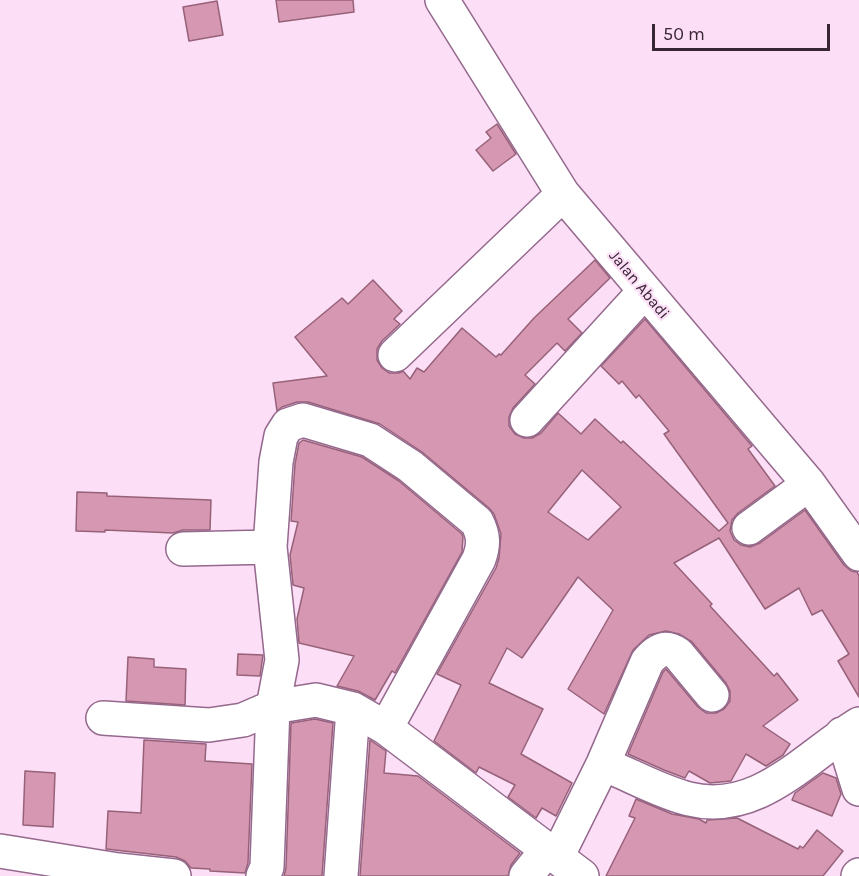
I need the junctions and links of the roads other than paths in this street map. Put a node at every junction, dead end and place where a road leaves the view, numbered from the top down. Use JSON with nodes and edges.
{"nodes":[{"id":1,"x":442,"y":0,"type":"edge"},
{"id":2,"x":563,"y":194,"type":"junction"},
{"id":3,"x":644,"y":292,"type":"junction"},
{"id":4,"x":395,"y":355,"type":"dead end"},
{"id":5,"x":527,"y":420,"type":"dead end"},
{"id":6,"x":809,"y":484,"type":"junction"},
{"id":7,"x":749,"y":528,"type":"dead end"},
{"id":8,"x":270,"y":547,"type":"junction"},
{"id":9,"x":183,"y":549,"type":"dead end"},
{"id":10,"x":859,"y":555,"type":"edge"},
{"id":11,"x":712,"y":695,"type":"dead end"},
{"id":12,"x":273,"y":707,"type":"junction"},
{"id":13,"x":353,"y":709,"type":"junction"},
{"id":14,"x":103,"y":718,"type":"dead end"},
{"id":15,"x":386,"y":728,"type":"junction"},
{"id":16,"x":851,"y":729,"type":"edge"},
{"id":17,"x":603,"y":764,"type":"junction"},
{"id":18,"x":859,"y":789,"type":"edge"},
{"id":19,"x":0,"y":851,"type":"edge"},
{"id":20,"x":562,"y":861,"type":"edge"},
{"id":21,"x":174,"y":876,"type":"edge"},
{"id":22,"x":263,"y":876,"type":"edge"},
{"id":23,"x":341,"y":876,"type":"edge"},
{"id":24,"x":526,"y":876,"type":"edge"}],
"edges":[{"from":1,"to":2,"type":"street","name":"Jalan Abadi"},
{"from":2,"to":3,"type":"street","name":"Jalan Abadi"},
{"from":2,"to":4,"type":"street"},
{"from":3,"to":5,"type":"street"},
{"from":3,"to":6,"type":"street","name":"Jalan Abadi"},
{"from":6,"to":7,"type":"street"},
{"from":6,"to":10,"type":"street","name":"Jalan Abadi"},
{"from":8,"to":9,"type":"street"},
{"from":8,"to":12,"type":"street"},
{"from":8,"to":15,"type":"street"},
{"from":11,"to":17,"type":"street"},
{"from":12,"to":13,"type":"street"},
{"from":12,"to":14,"type":"street"},
{"from":12,"to":22,"type":"street"},
{"from":13,"to":15,"type":"street"},
{"from":13,"to":23,"type":"street"},
{"from":15,"to":20,"type":"street"},
{"from":16,"to":17,"type":"street"},
{"from":16,"to":18,"type":"street"},
{"from":17,"to":20,"type":"street"},
{"from":19,"to":21,"type":"street"},
{"from":20,"to":24,"type":"street"}]}
